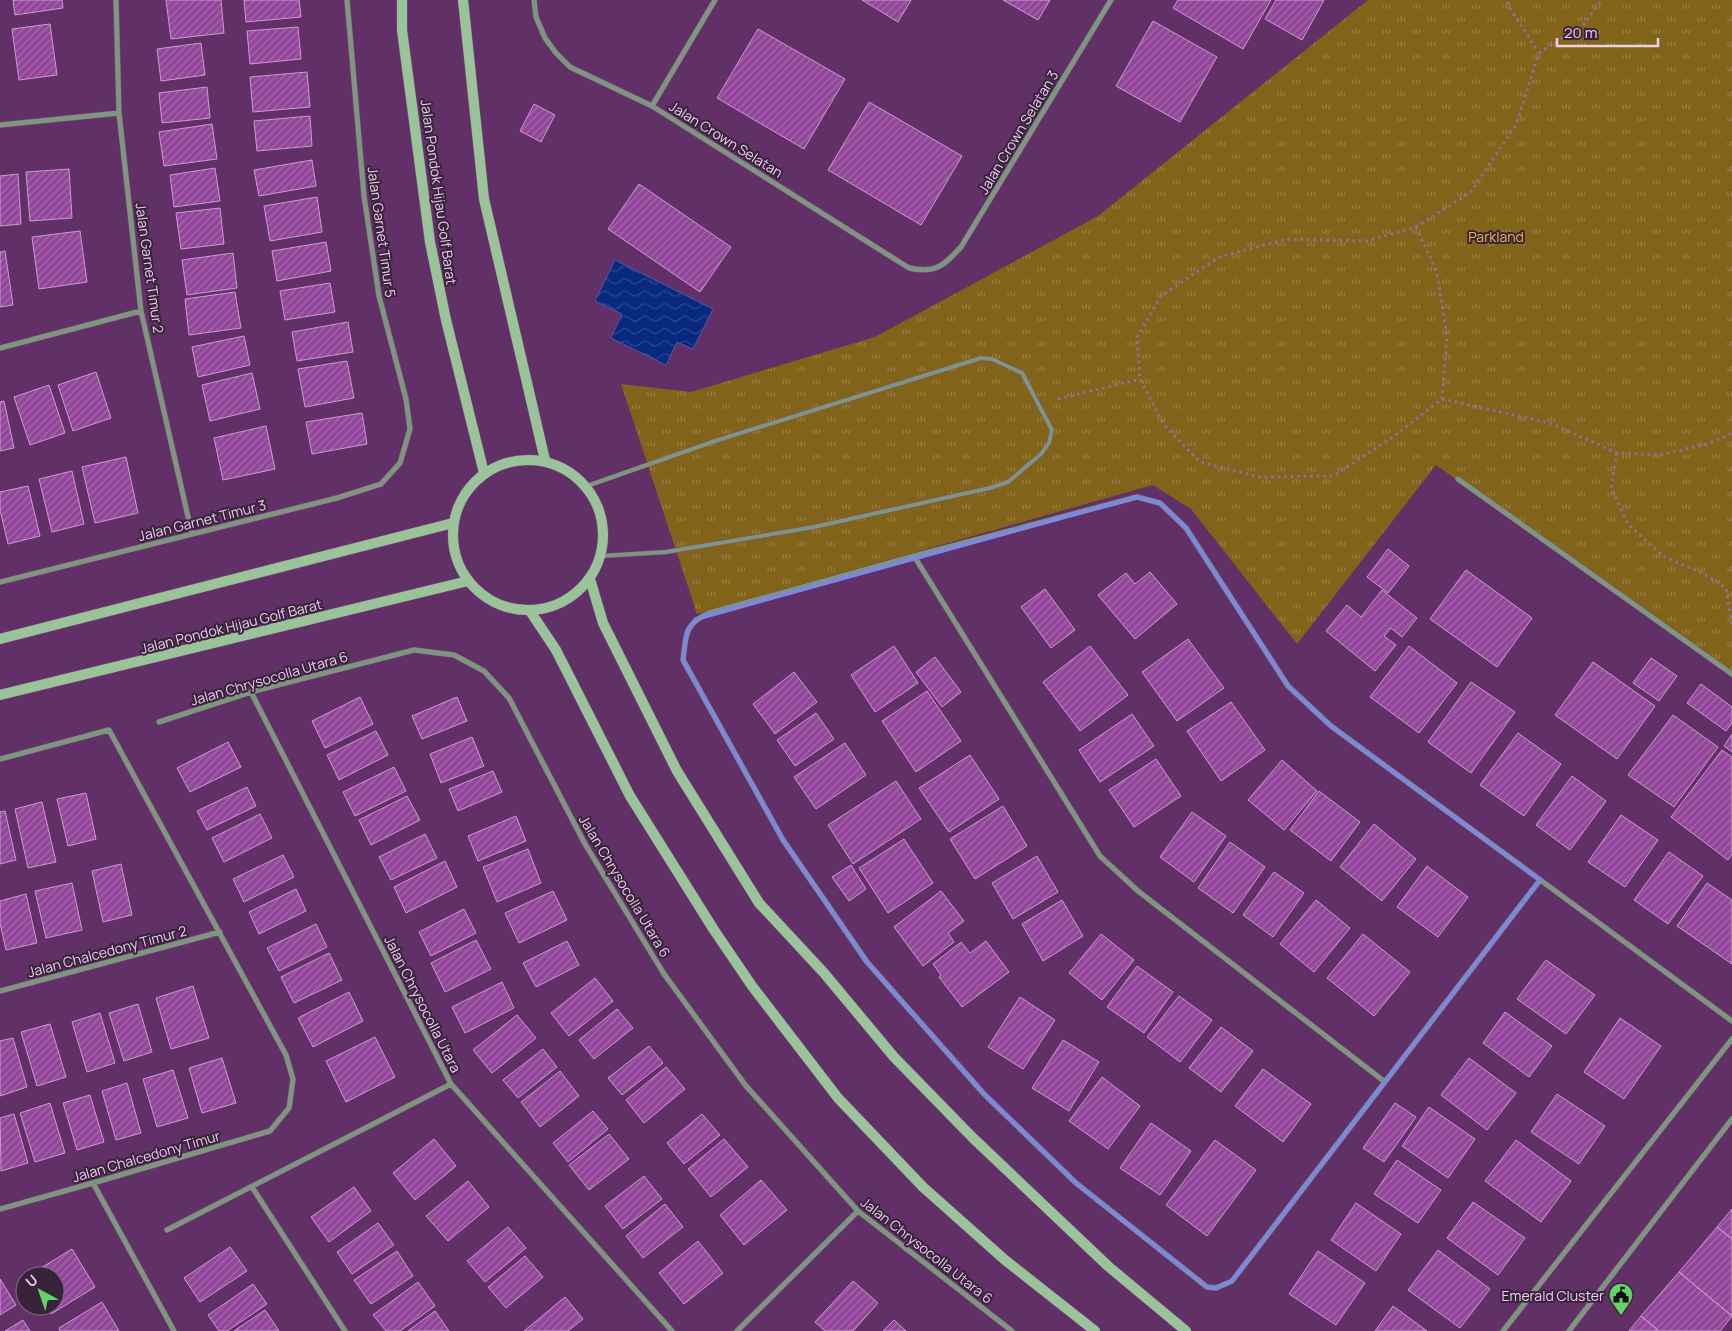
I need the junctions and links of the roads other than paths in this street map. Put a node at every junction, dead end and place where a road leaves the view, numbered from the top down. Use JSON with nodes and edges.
{"nodes":[{"id":1,"x":116,"y":0,"type":"edge"},
{"id":2,"x":347,"y":0,"type":"edge"},
{"id":3,"x":402,"y":0,"type":"edge"},
{"id":4,"x":463,"y":0,"type":"edge"},
{"id":5,"x":534,"y":0,"type":"edge"},
{"id":6,"x":716,"y":0,"type":"edge"},
{"id":7,"x":1111,"y":0,"type":"edge"},
{"id":8,"x":652,"y":106,"type":"junction"},
{"id":9,"x":119,"y":113,"type":"junction"},
{"id":10,"x":0,"y":125,"type":"edge"},
{"id":11,"x":935,"y":269,"type":"joint"},
{"id":12,"x":142,"y":311,"type":"junction"},
{"id":13,"x":0,"y":348,"type":"edge"},
{"id":14,"x":546,"y":460,"type":"junction"},
{"id":15,"x":400,"y":463,"type":"joint"},
{"id":16,"x":484,"y":473,"type":"junction"},
{"id":17,"x":1458,"y":479,"type":"dead end"},
{"id":18,"x":587,"y":486,"type":"junction"},
{"id":19,"x":453,"y":524,"type":"junction"},
{"id":20,"x":192,"y":534,"type":"junction"},
{"id":21,"x":601,"y":556,"type":"junction"},
{"id":22,"x":914,"y":556,"type":"junction"},
{"id":23,"x":590,"y":579,"type":"junction"},
{"id":24,"x":468,"y":581,"type":"junction"},
{"id":25,"x":0,"y":582,"type":"edge"},
{"id":26,"x":530,"y":611,"type":"junction"},
{"id":27,"x":0,"y":639,"type":"edge"},
{"id":28,"x":1732,"y":674,"type":"edge"},
{"id":29,"x":251,"y":692,"type":"junction"},
{"id":30,"x":0,"y":695,"type":"edge"},
{"id":31,"x":159,"y":722,"type":"dead end"},
{"id":32,"x":0,"y":759,"type":"edge"},
{"id":33,"x":1540,"y":880,"type":"junction"},
{"id":34,"x":220,"y":932,"type":"junction"},
{"id":35,"x":0,"y":991,"type":"edge"},
{"id":36,"x":1732,"y":1021,"type":"edge"},
{"id":37,"x":1732,"y":1039,"type":"edge"},
{"id":38,"x":1385,"y":1082,"type":"junction"},
{"id":39,"x":451,"y":1084,"type":"junction"},
{"id":40,"x":1732,"y":1119,"type":"edge"},
{"id":41,"x":93,"y":1183,"type":"junction"},
{"id":42,"x":252,"y":1187,"type":"junction"},
{"id":43,"x":0,"y":1209,"type":"edge"},
{"id":44,"x":858,"y":1212,"type":"junction"},
{"id":45,"x":166,"y":1230,"type":"dead end"},
{"id":46,"x":174,"y":1331,"type":"edge"},
{"id":47,"x":345,"y":1331,"type":"edge"},
{"id":48,"x":672,"y":1331,"type":"edge"},
{"id":49,"x":737,"y":1331,"type":"edge"},
{"id":50,"x":1012,"y":1331,"type":"edge"},
{"id":51,"x":1095,"y":1331,"type":"edge"},
{"id":52,"x":1186,"y":1331,"type":"edge"},
{"id":53,"x":1503,"y":1331,"type":"edge"},
{"id":54,"x":1568,"y":1331,"type":"edge"}],
"edges":[{"from":1,"to":9,"type":"street","name":"Jalan Garnet Timur 2"},
{"from":2,"to":15,"type":"street","name":"Jalan Garnet Timur 5"},
{"from":3,"to":16,"type":"street","name":"Jalan Pondok Hijau Golf Barat"},
{"from":4,"to":14,"type":"street"},
{"from":5,"to":8,"type":"street","name":"Jalan Crown Selatan"},
{"from":6,"to":8,"type":"street"},
{"from":7,"to":11,"type":"street","name":"Jalan Crown Selatan 3"},
{"from":8,"to":11,"type":"street","name":"Jalan Crown Selatan"},
{"from":9,"to":10,"type":"street"},
{"from":9,"to":12,"type":"street","name":"Jalan Garnet Timur 2"},
{"from":12,"to":13,"type":"street"},
{"from":12,"to":20,"type":"street","name":"Jalan Garnet Timur 2"},
{"from":14,"to":16,"type":"street"},
{"from":14,"to":18,"type":"street"},
{"from":15,"to":20,"type":"street","name":"Jalan Garnet Timur 3"},
{"from":16,"to":19,"type":"street"},
{"from":17,"to":28,"type":"street"},
{"from":18,"to":21,"type":"street"},
{"from":18,"to":21,"type":"lane"},
{"from":19,"to":24,"type":"street"},
{"from":19,"to":27,"type":"street"},
{"from":20,"to":25,"type":"street","name":"Jalan Garnet Timur 3"},
{"from":21,"to":23,"type":"street"},
{"from":22,"to":33,"type":"street"},
{"from":22,"to":38,"type":"street"},
{"from":22,"to":38,"type":"street"},
{"from":23,"to":26,"type":"street"},
{"from":23,"to":52,"type":"street"},
{"from":24,"to":26,"type":"street"},
{"from":24,"to":30,"type":"street","name":"Jalan Pondok Hijau Golf Barat"},
{"from":26,"to":51,"type":"street"},
{"from":29,"to":31,"type":"street","name":"Jalan Chrysocolla Utara 6"},
{"from":29,"to":39,"type":"street","name":"Jalan Chrysocolla Utara"},
{"from":29,"to":44,"type":"street","name":"Jalan Chrysocolla Utara 6"},
{"from":32,"to":34,"type":"street"},
{"from":33,"to":36,"type":"street"},
{"from":33,"to":38,"type":"street"},
{"from":34,"to":35,"type":"street","name":"Jalan Chalcedony Timur 2"},
{"from":34,"to":41,"type":"street","name":"Jalan Chalcedony Timur"},
{"from":37,"to":53,"type":"street"},
{"from":39,"to":42,"type":"street"},
{"from":39,"to":48,"type":"street","name":"Jalan Chrysocolla Utara"},
{"from":40,"to":54,"type":"street"},
{"from":41,"to":43,"type":"street","name":"Jalan Chalcedony Timur"},
{"from":41,"to":46,"type":"street"},
{"from":42,"to":45,"type":"street"},
{"from":42,"to":47,"type":"street"},
{"from":44,"to":49,"type":"street"},
{"from":44,"to":50,"type":"street","name":"Jalan Chrysocolla Utara 6"}]}
